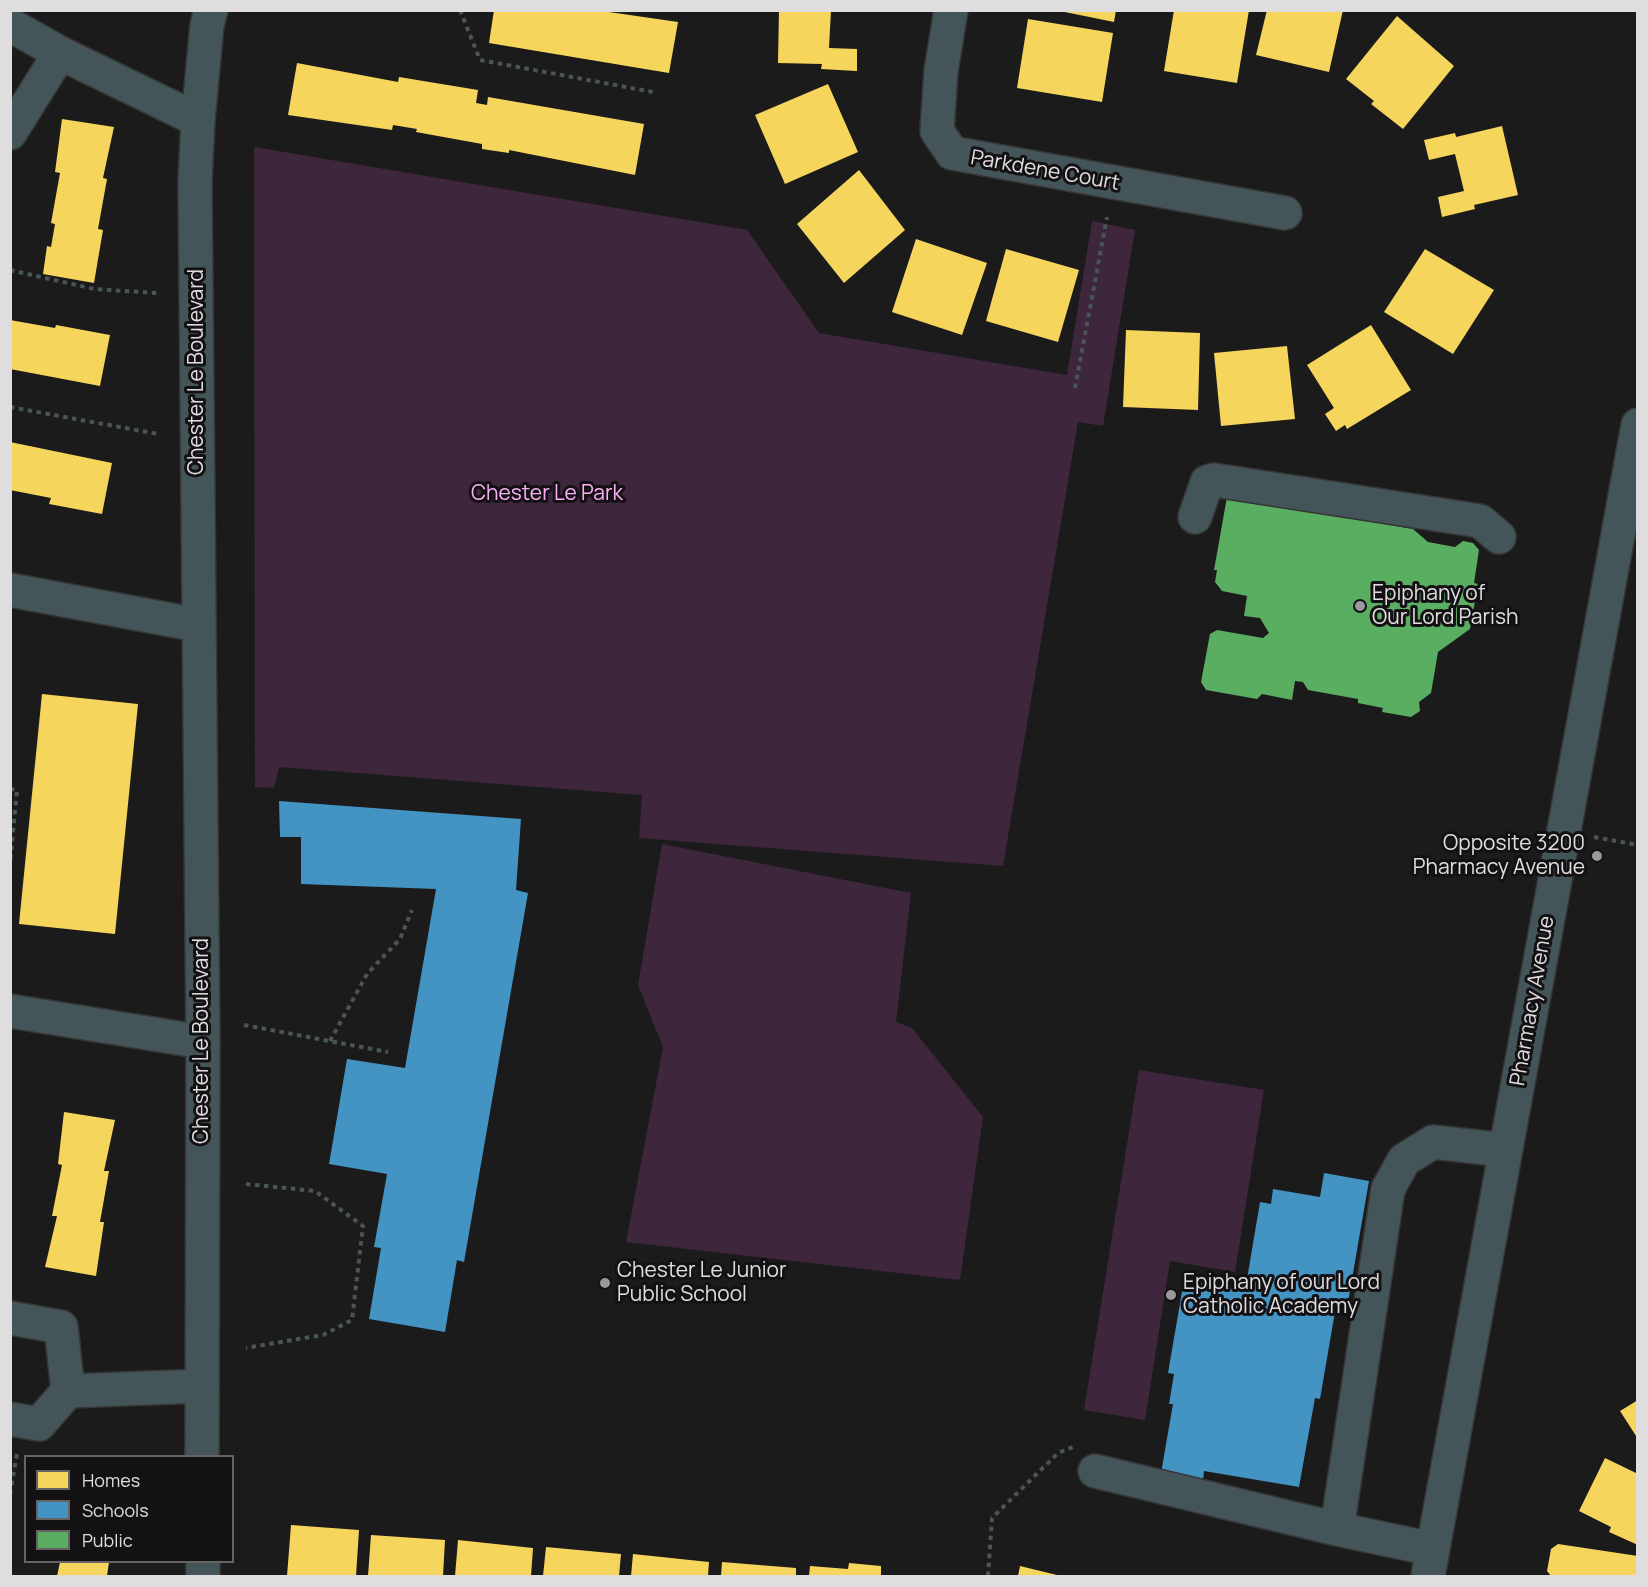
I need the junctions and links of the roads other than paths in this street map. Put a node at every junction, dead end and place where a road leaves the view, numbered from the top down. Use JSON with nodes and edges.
{"nodes":[{"id":1,"x":211,"y":10,"type":"edge"},
{"id":2,"x":951,"y":10,"type":"edge"},
{"id":3,"x":10,"y":25,"type":"edge"},
{"id":4,"x":60,"y":53,"type":"junction"},
{"id":5,"x":198,"y":120,"type":"junction"},
{"id":6,"x":10,"y":134,"type":"edge"},
{"id":7,"x":1285,"y":213,"type":"dead end"},
{"id":8,"x":1638,"y":425,"type":"edge"},
{"id":9,"x":1195,"y":517,"type":"dead end"},
{"id":10,"x":1499,"y":537,"type":"dead end"},
{"id":11,"x":10,"y":590,"type":"edge"},
{"id":12,"x":198,"y":625,"type":"junction"},
{"id":13,"x":10,"y":1011,"type":"edge"},
{"id":14,"x":203,"y":1042,"type":"junction"},
{"id":15,"x":1505,"y":1150,"type":"junction"},
{"id":16,"x":10,"y":1318,"type":"edge"},
{"id":17,"x":202,"y":1386,"type":"junction"},
{"id":18,"x":68,"y":1391,"type":"junction"},
{"id":19,"x":16,"y":1420,"type":"edge"},
{"id":20,"x":202,"y":1455,"type":"edge"},
{"id":21,"x":1088,"y":1457,"type":"road end"},
{"id":22,"x":1337,"y":1529,"type":"junction"},
{"id":23,"x":1430,"y":1563,"type":"edge"}],
"edges":[{"from":1,"to":5,"type":"street","name":"Chester Le Boulevard"},
{"from":2,"to":7,"type":"street","name":"Parkdene Court"},
{"from":3,"to":4,"type":"street"},
{"from":4,"to":5,"type":"street"},
{"from":4,"to":6,"type":"street"},
{"from":5,"to":12,"type":"street","name":"Chester Le Boulevard"},
{"from":8,"to":15,"type":"street","name":"Pharmacy Avenue"},
{"from":9,"to":10,"type":"street"},
{"from":11,"to":12,"type":"street"},
{"from":12,"to":14,"type":"street","name":"Chester Le Boulevard"},
{"from":13,"to":14,"type":"street"},
{"from":14,"to":17,"type":"street","name":"Chester Le Boulevard"},
{"from":15,"to":22,"type":"street"},
{"from":15,"to":23,"type":"street","name":"Pharmacy Avenue"},
{"from":16,"to":18,"type":"street"},
{"from":17,"to":18,"type":"street"},
{"from":17,"to":20,"type":"street","name":"Chester Le Boulevard"},
{"from":18,"to":19,"type":"street"},
{"from":21,"to":22,"type":"street"},
{"from":22,"to":23,"type":"street"}]}
